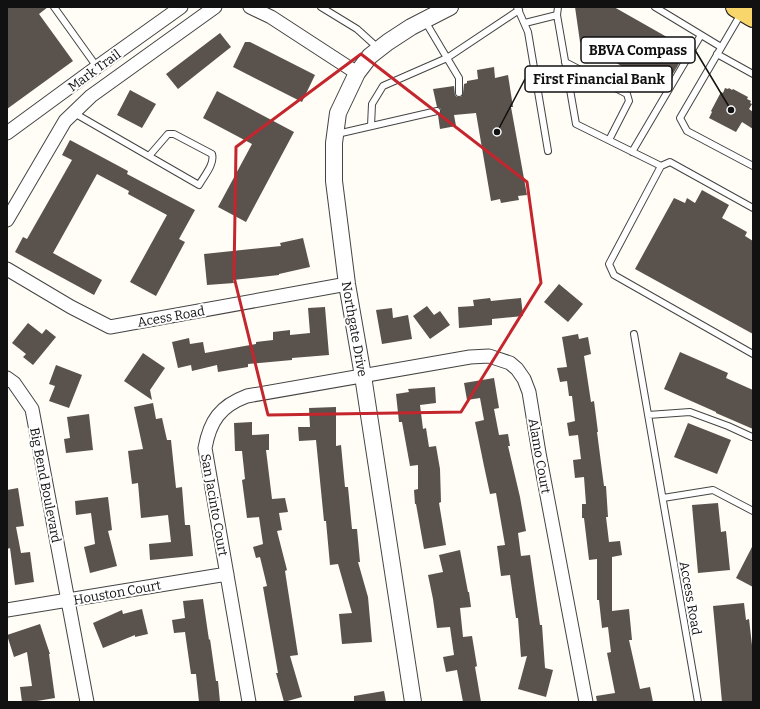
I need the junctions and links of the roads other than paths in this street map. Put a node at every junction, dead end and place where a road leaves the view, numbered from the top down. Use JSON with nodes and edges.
{"nodes":[{"id":1,"x":54,"y":7,"type":"edge"},
{"id":2,"x":181,"y":7,"type":"edge"},
{"id":3,"x":215,"y":7,"type":"edge"},
{"id":4,"x":250,"y":7,"type":"edge"},
{"id":5,"x":321,"y":7,"type":"edge"},
{"id":6,"x":450,"y":7,"type":"edge"},
{"id":7,"x":558,"y":7,"type":"edge"},
{"id":8,"x":655,"y":7,"type":"edge"},
{"id":9,"x":518,"y":8,"type":"edge"},
{"id":10,"x":744,"y":12,"type":"edge"},
{"id":11,"x":557,"y":15,"type":"junction"},
{"id":12,"x":424,"y":20,"type":"junction"},
{"id":13,"x":525,"y":23,"type":"junction"},
{"id":14,"x":702,"y":35,"type":"junction"},
{"id":15,"x":721,"y":47,"type":"junction"},
{"id":16,"x":379,"y":49,"type":"junction"},
{"id":17,"x":717,"y":54,"type":"junction"},
{"id":18,"x":447,"y":58,"type":"junction"},
{"id":19,"x":565,"y":62,"type":"junction"},
{"id":20,"x":97,"y":67,"type":"junction"},
{"id":21,"x":357,"y":73,"type":"junction"},
{"id":22,"x":753,"y":74,"type":"edge"},
{"id":23,"x":459,"y":93,"type":"dead end"},
{"id":24,"x":437,"y":111,"type":"dead end"},
{"id":25,"x":74,"y":113,"type":"junction"},
{"id":26,"x":371,"y":126,"type":"junction"},
{"id":27,"x":7,"y":133,"type":"edge"},
{"id":28,"x":335,"y":134,"type":"junction"},
{"id":29,"x":609,"y":140,"type":"junction"},
{"id":30,"x":548,"y":150,"type":"dead end"},
{"id":31,"x":632,"y":152,"type":"junction"},
{"id":32,"x":149,"y":156,"type":"junction"},
{"id":33,"x":661,"y":166,"type":"junction"},
{"id":34,"x":753,"y":166,"type":"edge"},
{"id":35,"x":753,"y":208,"type":"edge"},
{"id":36,"x":7,"y":220,"type":"edge"},
{"id":37,"x":7,"y":269,"type":"edge"},
{"id":38,"x":347,"y":284,"type":"junction"},
{"id":39,"x":634,"y":334,"type":"dead end"},
{"id":40,"x":753,"y":354,"type":"edge"},
{"id":41,"x":363,"y":376,"type":"junction"},
{"id":42,"x":7,"y":378,"type":"edge"},
{"id":43,"x":648,"y":415,"type":"junction"},
{"id":44,"x":753,"y":437,"type":"edge"},
{"id":45,"x":663,"y":498,"type":"junction"},
{"id":46,"x":753,"y":511,"type":"edge"},
{"id":47,"x":227,"y":574,"type":"junction"},
{"id":48,"x":68,"y":600,"type":"junction"},
{"id":49,"x":7,"y":610,"type":"edge"},
{"id":50,"x":87,"y":702,"type":"edge"},
{"id":51,"x":249,"y":702,"type":"edge"},
{"id":52,"x":413,"y":702,"type":"edge"},
{"id":53,"x":586,"y":702,"type":"edge"},
{"id":54,"x":698,"y":702,"type":"edge"}],
"edges":[{"from":1,"to":20,"type":"lane"},
{"from":2,"to":20,"type":"street","name":"Mark Trail"},
{"from":3,"to":25,"type":"street"},
{"from":4,"to":21,"type":"street"},
{"from":5,"to":16,"type":"lane"},
{"from":6,"to":12,"type":"street","name":"Northgate Drive"},
{"from":7,"to":11,"type":"lane"},
{"from":8,"to":14,"type":"lane"},
{"from":9,"to":13,"type":"lane"},
{"from":9,"to":18,"type":"lane"},
{"from":10,"to":15,"type":"lane"},
{"from":11,"to":13,"type":"lane"},
{"from":11,"to":19,"type":"lane"},
{"from":12,"to":16,"type":"street","name":"Northgate Drive"},
{"from":12,"to":18,"type":"lane"},
{"from":13,"to":30,"type":"lane"},
{"from":14,"to":15,"type":"lane"},
{"from":14,"to":31,"type":"lane"},
{"from":15,"to":17,"type":"lane"},
{"from":16,"to":21,"type":"street","name":"Northgate Drive"},
{"from":17,"to":22,"type":"lane"},
{"from":17,"to":34,"type":"lane"},
{"from":18,"to":23,"type":"lane"},
{"from":18,"to":26,"type":"lane"},
{"from":19,"to":29,"type":"lane"},
{"from":19,"to":29,"type":"lane"},
{"from":20,"to":27,"type":"street","name":"Mark Trail"},
{"from":21,"to":28,"type":"street","name":"Northgate Drive"},
{"from":24,"to":26,"type":"lane"},
{"from":25,"to":32,"type":"lane"},
{"from":25,"to":36,"type":"street"},
{"from":26,"to":28,"type":"lane"},
{"from":28,"to":38,"type":"street","name":"Northgate Drive"},
{"from":29,"to":31,"type":"lane"},
{"from":31,"to":33,"type":"lane"},
{"from":32,"to":32,"type":"lane"},
{"from":33,"to":35,"type":"lane"},
{"from":33,"to":40,"type":"lane"},
{"from":37,"to":38,"type":"street","name":"Acess Road"},
{"from":38,"to":41,"type":"street","name":"Northgate Drive"},
{"from":39,"to":43,"type":"lane","name":"Access Road"},
{"from":41,"to":47,"type":"street","name":"San Jacinto Court"},
{"from":41,"to":52,"type":"street","name":"Northgate Drive"},
{"from":41,"to":53,"type":"street","name":"Alamo Court"},
{"from":42,"to":48,"type":"street","name":"Big Bend Boulevard"},
{"from":43,"to":44,"type":"lane"},
{"from":43,"to":45,"type":"lane","name":"Access Road"},
{"from":45,"to":46,"type":"lane"},
{"from":45,"to":54,"type":"lane","name":"Access Road"},
{"from":47,"to":48,"type":"street","name":"Houston Court"},
{"from":47,"to":51,"type":"street","name":"San Jacinto Court"},
{"from":48,"to":49,"type":"street","name":"Houston Court"},
{"from":48,"to":50,"type":"street","name":"Big Bend Boulevard"}]}
